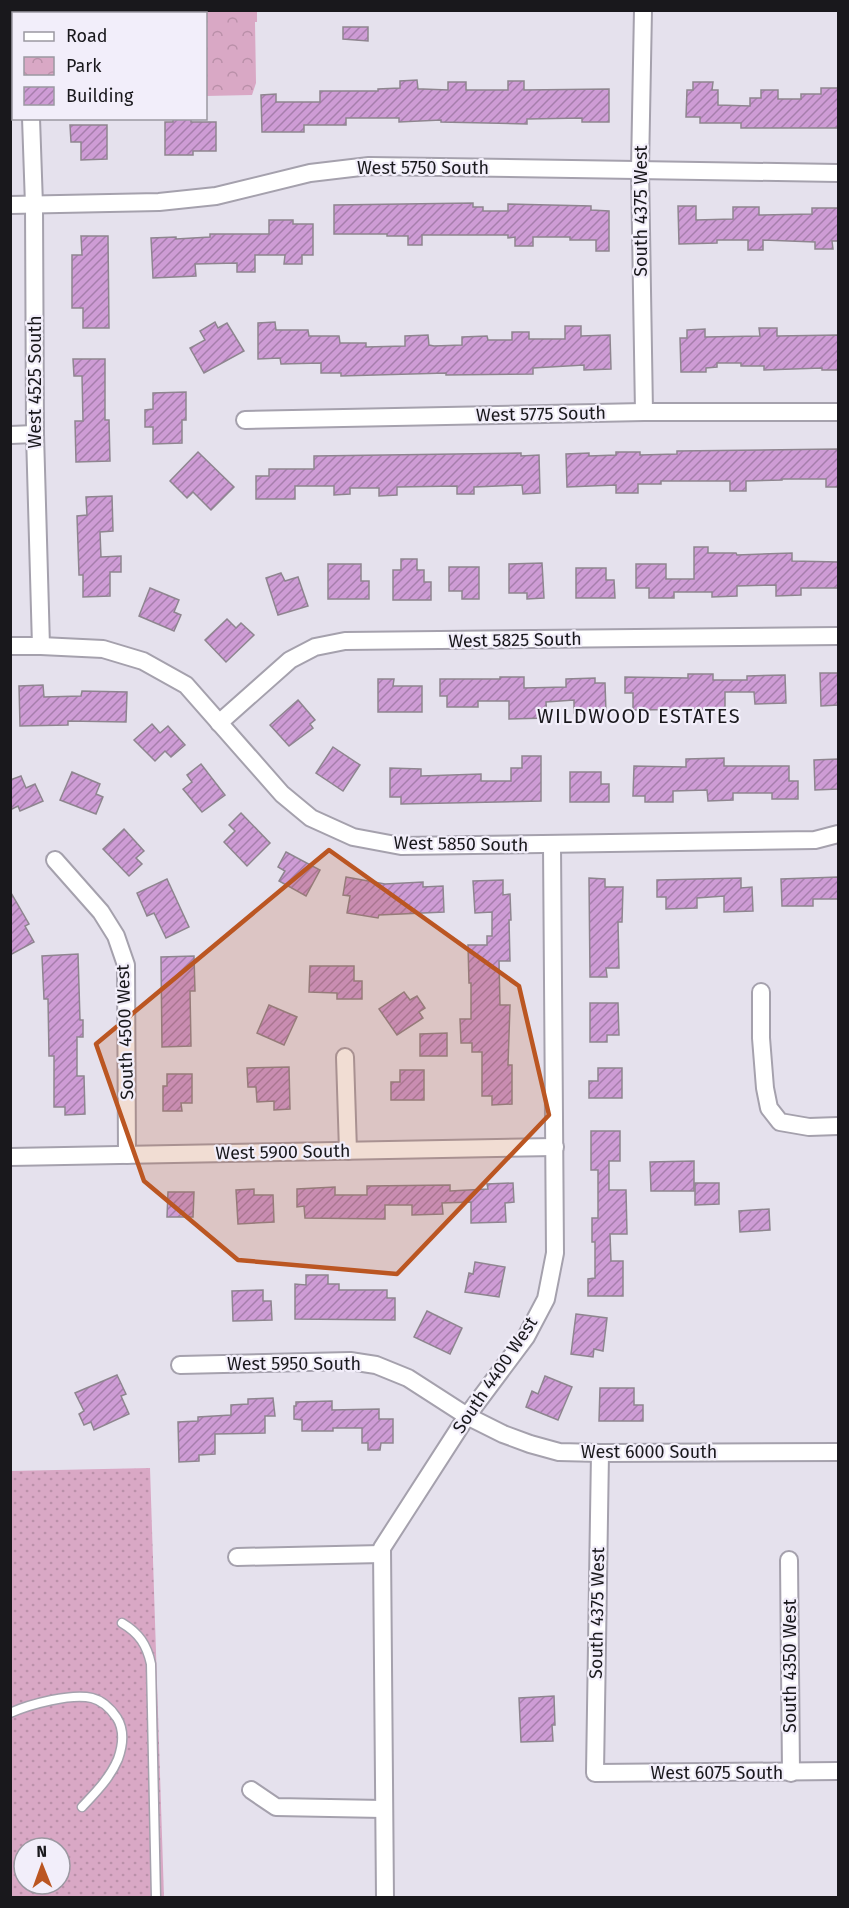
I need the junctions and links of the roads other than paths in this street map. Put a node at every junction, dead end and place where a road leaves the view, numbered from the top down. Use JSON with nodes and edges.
{"nodes":[{"id":1,"x":643,"y":10,"type":"edge"},
{"id":2,"x":31,"y":120,"type":"edge"},
{"id":3,"x":640,"y":170,"type":"junction"},
{"id":4,"x":838,"y":173,"type":"edge"},
{"id":5,"x":10,"y":205,"type":"edge"},
{"id":6,"x":34,"y":205,"type":"junction"},
{"id":7,"x":644,"y":412,"type":"junction"},
{"id":8,"x":838,"y":412,"type":"edge"},
{"id":9,"x":244,"y":420,"type":"dead end"},
{"id":10,"x":35,"y":434,"type":"junction"},
{"id":11,"x":10,"y":435,"type":"edge"},
{"id":12,"x":838,"y":636,"type":"edge"},
{"id":13,"x":10,"y":646,"type":"edge"},
{"id":14,"x":41,"y":646,"type":"junction"},
{"id":15,"x":219,"y":723,"type":"junction"},
{"id":16,"x":838,"y":834,"type":"edge"},
{"id":17,"x":552,"y":845,"type":"junction"},
{"id":18,"x":55,"y":860,"type":"dead end"},
{"id":19,"x":761,"y":992,"type":"dead end"},
{"id":20,"x":345,"y":1057,"type":"dead end"},
{"id":21,"x":838,"y":1126,"type":"edge"},
{"id":22,"x":555,"y":1147,"type":"junction"},
{"id":23,"x":348,"y":1151,"type":"junction"},
{"id":24,"x":128,"y":1155,"type":"junction"},
{"id":25,"x":10,"y":1157,"type":"edge"},
{"id":26,"x":180,"y":1365,"type":"dead end"},
{"id":27,"x":467,"y":1416,"type":"junction"},
{"id":28,"x":838,"y":1452,"type":"edge"},
{"id":29,"x":600,"y":1453,"type":"junction"},
{"id":30,"x":382,"y":1554,"type":"junction"},
{"id":31,"x":237,"y":1557,"type":"dead end"},
{"id":32,"x":789,"y":1560,"type":"dead end"},
{"id":33,"x":122,"y":1623,"type":"dead end"},
{"id":34,"x":10,"y":1713,"type":"edge"},
{"id":35,"x":838,"y":1771,"type":"edge"},
{"id":36,"x":595,"y":1773,"type":"joint"},
{"id":37,"x":791,"y":1773,"type":"junction"},
{"id":38,"x":251,"y":1790,"type":"dead end"},
{"id":39,"x":82,"y":1807,"type":"dead end"},
{"id":40,"x":383,"y":1809,"type":"junction"},
{"id":41,"x":385,"y":1893,"type":"edge"},
{"id":42,"x":156,"y":1898,"type":"edge"}],
"edges":[{"from":1,"to":3,"type":"street","name":"South 4375 West"},
{"from":2,"to":6,"type":"street","name":"West 4525 South"},
{"from":3,"to":4,"type":"street","name":"West 5750 South"},
{"from":3,"to":6,"type":"street","name":"West 5750 South"},
{"from":3,"to":7,"type":"street","name":"South 4375 West"},
{"from":5,"to":6,"type":"street","name":"West 5750 South"},
{"from":6,"to":10,"type":"street","name":"West 4525 South"},
{"from":7,"to":8,"type":"street","name":"West 5775 South"},
{"from":7,"to":9,"type":"street","name":"West 5775 South"},
{"from":10,"to":11,"type":"street"},
{"from":10,"to":14,"type":"street","name":"West 4525 South"},
{"from":12,"to":15,"type":"street","name":"West 5825 South"},
{"from":13,"to":14,"type":"street","name":"West 5850 South"},
{"from":14,"to":15,"type":"street","name":"West 5850 South"},
{"from":15,"to":17,"type":"street","name":"West 5850 South"},
{"from":16,"to":17,"type":"street","name":"West 5850 South"},
{"from":17,"to":22,"type":"street","name":"South 4400 West"},
{"from":18,"to":24,"type":"street","name":"South 4500 West"},
{"from":19,"to":21,"type":"street"},
{"from":20,"to":23,"type":"street"},
{"from":22,"to":23,"type":"street","name":"West 5900 South"},
{"from":22,"to":27,"type":"street","name":"South 4400 West"},
{"from":23,"to":24,"type":"street","name":"West 5900 South"},
{"from":24,"to":25,"type":"street","name":"West 5900 South"},
{"from":26,"to":27,"type":"street","name":"West 5950 South"},
{"from":27,"to":29,"type":"street","name":"West 6000 South"},
{"from":27,"to":30,"type":"street","name":"South 4400 West"},
{"from":28,"to":29,"type":"street","name":"West 6000 South"},
{"from":29,"to":36,"type":"street","name":"South 4375 West"},
{"from":30,"to":31,"type":"street"},
{"from":30,"to":40,"type":"street","name":"South 4400 West"},
{"from":32,"to":37,"type":"street","name":"South 4350 West"},
{"from":33,"to":42,"type":"lane"},
{"from":34,"to":39,"type":"lane"},
{"from":35,"to":37,"type":"street","name":"West 6075 South"},
{"from":36,"to":37,"type":"street","name":"West 6075 South"},
{"from":38,"to":40,"type":"street"},
{"from":40,"to":41,"type":"street","name":"South 4400 West"}]}
